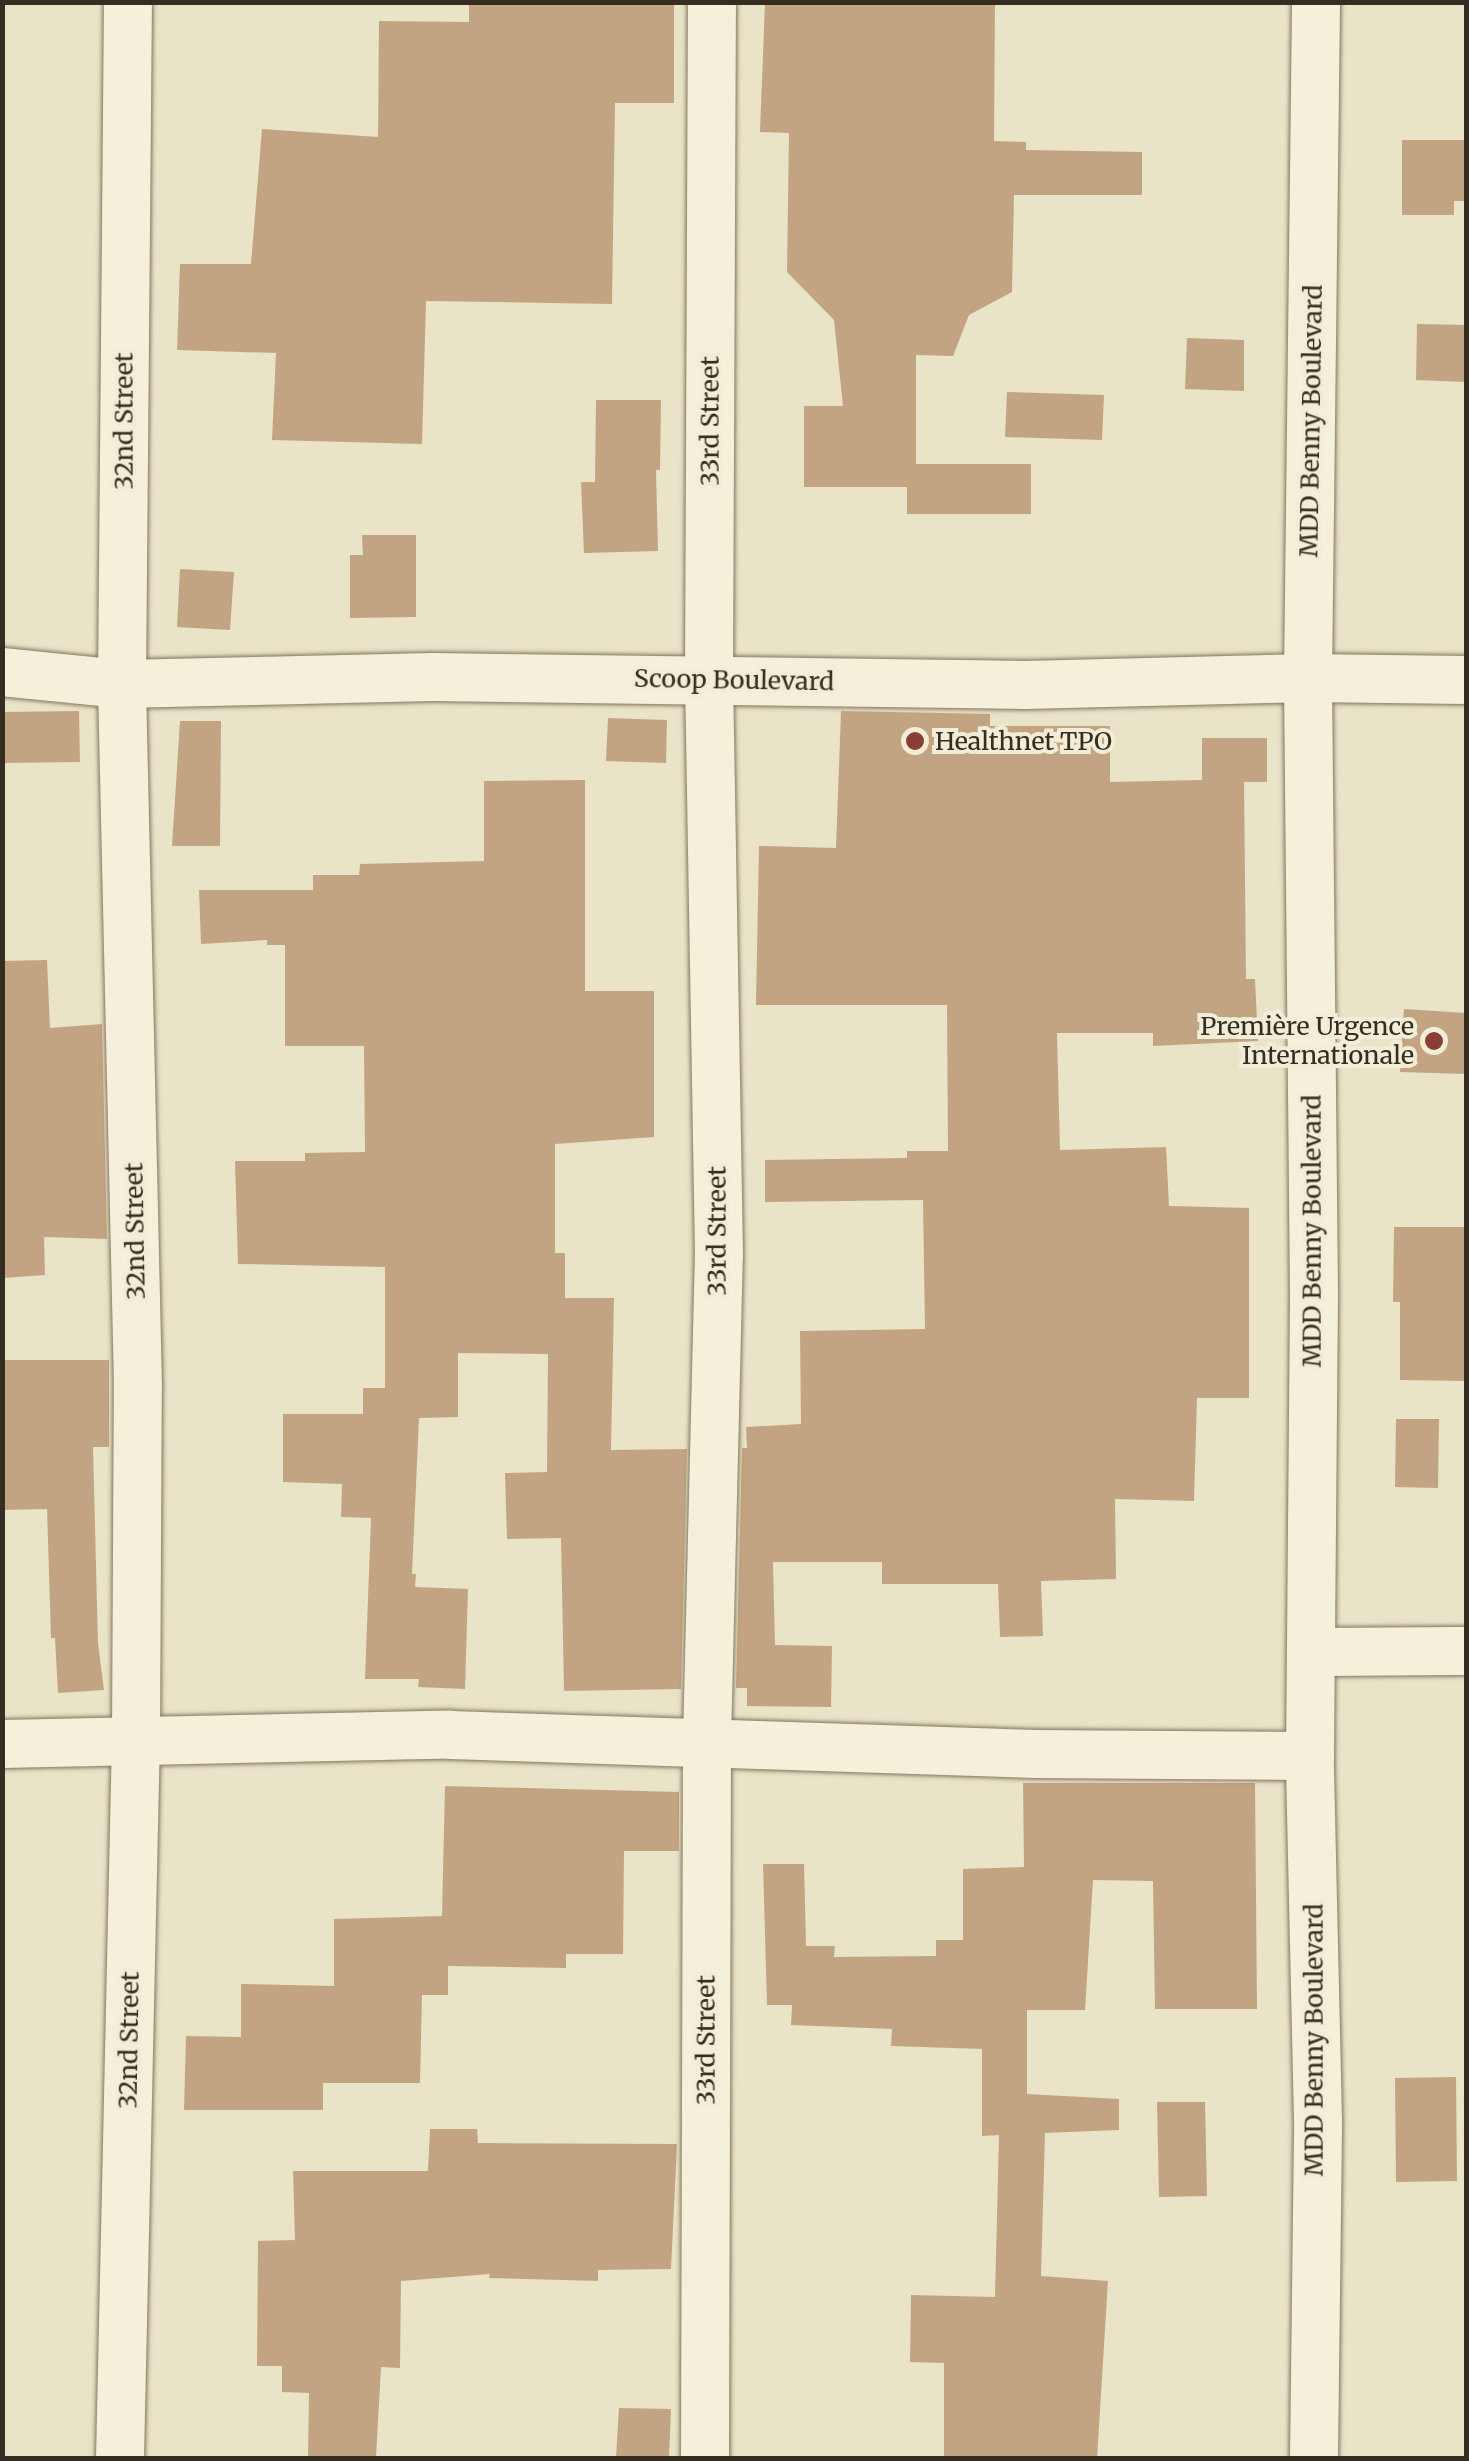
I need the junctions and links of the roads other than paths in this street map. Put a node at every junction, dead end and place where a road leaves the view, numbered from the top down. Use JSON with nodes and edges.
{"nodes":[{"id":1,"x":128,"y":2,"type":"edge"},
{"id":2,"x":712,"y":2,"type":"edge"},
{"id":3,"x":1316,"y":2,"type":"edge"},
{"id":4,"x":2,"y":672,"type":"edge"},
{"id":5,"x":709,"y":678,"type":"junction"},
{"id":6,"x":1308,"y":678,"type":"junction"},
{"id":7,"x":1466,"y":680,"type":"edge"},
{"id":8,"x":122,"y":684,"type":"junction"},
{"id":9,"x":1466,"y":1651,"type":"edge"},
{"id":10,"x":1311,"y":1652,"type":"junction"},
{"id":11,"x":136,"y":1739,"type":"junction"},
{"id":12,"x":707,"y":1741,"type":"junction"},
{"id":13,"x":2,"y":1744,"type":"edge"},
{"id":14,"x":1310,"y":1756,"type":"junction"},
{"id":15,"x":120,"y":2458,"type":"edge"},
{"id":16,"x":704,"y":2458,"type":"edge"},
{"id":17,"x":1314,"y":2458,"type":"edge"}],
"edges":[{"from":1,"to":8,"type":"street","name":"32nd Street"},
{"from":2,"to":5,"type":"street","name":"33rd Street"},
{"from":3,"to":6,"type":"street","name":"MDD Benny Boulevard"},
{"from":4,"to":8,"type":"street","name":"Scoop Boulevard"},
{"from":5,"to":6,"type":"street","name":"Scoop Boulevard"},
{"from":5,"to":8,"type":"street","name":"Scoop Boulevard"},
{"from":5,"to":12,"type":"street","name":"33rd Street"},
{"from":6,"to":7,"type":"street","name":"Scoop Boulevard"},
{"from":6,"to":10,"type":"street","name":"MDD Benny Boulevard"},
{"from":8,"to":11,"type":"street","name":"32nd Street"},
{"from":9,"to":10,"type":"street"},
{"from":10,"to":14,"type":"street","name":"MDD Benny Boulevard"},
{"from":11,"to":12,"type":"street"},
{"from":11,"to":13,"type":"street"},
{"from":11,"to":15,"type":"street","name":"32nd Street"},
{"from":12,"to":14,"type":"street"},
{"from":12,"to":16,"type":"street","name":"33rd Street"},
{"from":14,"to":17,"type":"street","name":"MDD Benny Boulevard"}]}
